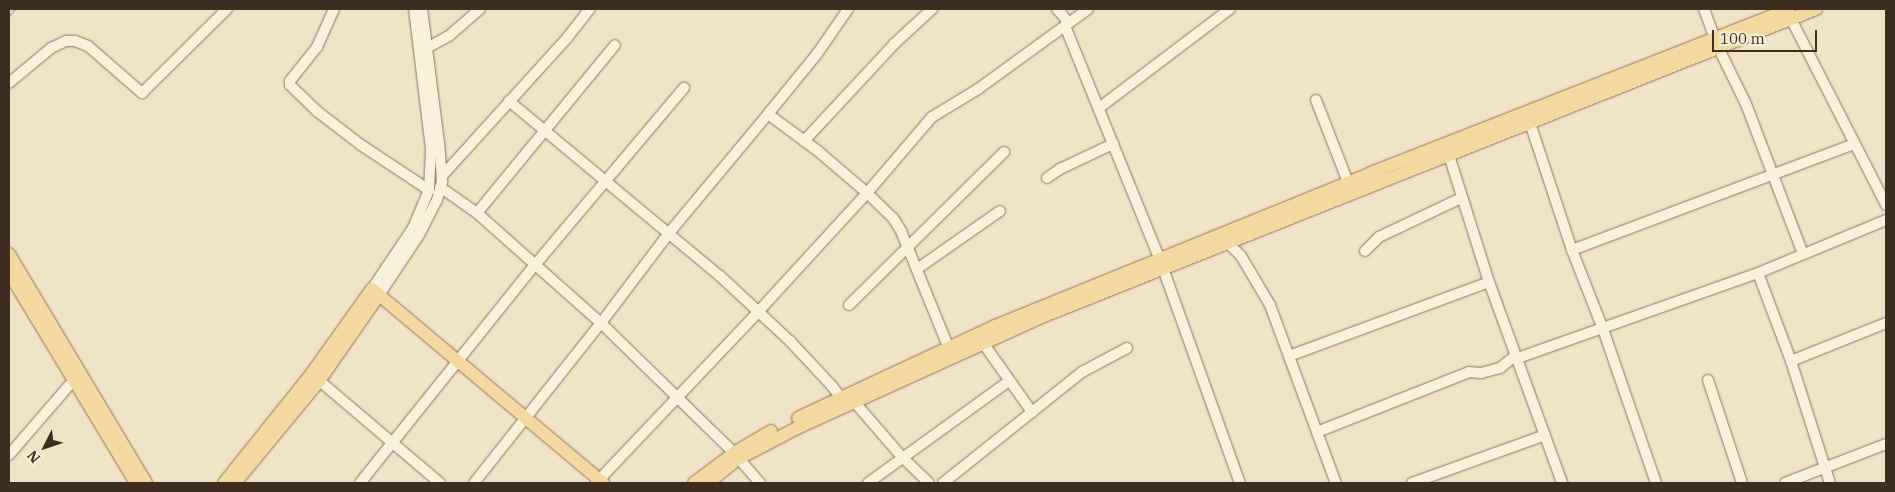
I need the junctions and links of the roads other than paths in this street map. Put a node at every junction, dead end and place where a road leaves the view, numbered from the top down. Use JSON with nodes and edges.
{"nodes":[{"id":1,"x":227,"y":9,"type":"edge"},
{"id":2,"x":334,"y":9,"type":"edge"},
{"id":3,"x":414,"y":9,"type":"edge"},
{"id":4,"x":422,"y":9,"type":"edge"},
{"id":5,"x":480,"y":9,"type":"edge"},
{"id":6,"x":590,"y":9,"type":"edge"},
{"id":7,"x":848,"y":9,"type":"edge"},
{"id":8,"x":932,"y":9,"type":"edge"},
{"id":9,"x":1057,"y":9,"type":"edge"},
{"id":10,"x":1088,"y":9,"type":"edge"},
{"id":11,"x":1230,"y":9,"type":"edge"},
{"id":12,"x":1704,"y":9,"type":"edge"},
{"id":13,"x":1816,"y":9,"type":"edge"},
{"id":14,"x":1790,"y":14,"type":"edge"},
{"id":15,"x":1067,"y":25,"type":"junction"},
{"id":16,"x":1716,"y":42,"type":"junction"},
{"id":17,"x":615,"y":45,"type":"dead end"},
{"id":18,"x":427,"y":48,"type":"junction"},
{"id":19,"x":9,"y":83,"type":"edge"},
{"id":20,"x":684,"y":88,"type":"dead end"},
{"id":21,"x":1316,"y":100,"type":"dead end"},
{"id":22,"x":509,"y":101,"type":"junction"},
{"id":23,"x":1099,"y":108,"type":"junction"},
{"id":24,"x":768,"y":114,"type":"junction"},
{"id":25,"x":1530,"y":123,"type":"junction"},
{"id":26,"x":544,"y":132,"type":"junction"},
{"id":27,"x":804,"y":140,"type":"junction"},
{"id":28,"x":1113,"y":144,"type":"junction"},
{"id":29,"x":1854,"y":144,"type":"junction"},
{"id":30,"x":1447,"y":149,"type":"junction"},
{"id":31,"x":1004,"y":152,"type":"dead end"},
{"id":32,"x":1773,"y":174,"type":"junction"},
{"id":33,"x":442,"y":176,"type":"junction"},
{"id":34,"x":1047,"y":178,"type":"dead end"},
{"id":35,"x":604,"y":182,"type":"junction"},
{"id":36,"x":1348,"y":182,"type":"junction"},
{"id":37,"x":440,"y":187,"type":"junction"},
{"id":38,"x":430,"y":190,"type":"junction"},
{"id":39,"x":867,"y":193,"type":"junction"},
{"id":40,"x":1461,"y":198,"type":"junction"},
{"id":41,"x":1886,"y":205,"type":"edge"},
{"id":42,"x":1000,"y":210,"type":"dead end"},
{"id":43,"x":476,"y":213,"type":"junction"},
{"id":44,"x":1886,"y":220,"type":"edge"},
{"id":45,"x":669,"y":233,"type":"junction"},
{"id":46,"x":1229,"y":244,"type":"junction"},
{"id":47,"x":908,"y":247,"type":"junction"},
{"id":48,"x":1572,"y":250,"type":"junction"},
{"id":49,"x":1365,"y":251,"type":"dead end"},
{"id":50,"x":9,"y":254,"type":"edge"},
{"id":51,"x":1803,"y":254,"type":"junction"},
{"id":52,"x":1162,"y":264,"type":"junction"},
{"id":53,"x":534,"y":266,"type":"junction"},
{"id":54,"x":917,"y":270,"type":"junction"},
{"id":55,"x":9,"y":273,"type":"edge"},
{"id":56,"x":1758,"y":274,"type":"junction"},
{"id":57,"x":1489,"y":282,"type":"junction"},
{"id":58,"x":377,"y":294,"type":"junction"},
{"id":59,"x":849,"y":305,"type":"dead end"},
{"id":60,"x":758,"y":312,"type":"junction"},
{"id":61,"x":601,"y":323,"type":"junction"},
{"id":62,"x":1886,"y":324,"type":"edge"},
{"id":63,"x":1603,"y":329,"type":"junction"},
{"id":64,"x":983,"y":343,"type":"junction"},
{"id":65,"x":948,"y":346,"type":"junction"},
{"id":66,"x":1127,"y":348,"type":"dead end"},
{"id":67,"x":1289,"y":356,"type":"junction"},
{"id":68,"x":1515,"y":358,"type":"junction"},
{"id":69,"x":458,"y":361,"type":"junction"},
{"id":70,"x":1791,"y":361,"type":"junction"},
{"id":71,"x":76,"y":376,"type":"junction"},
{"id":72,"x":316,"y":377,"type":"junction"},
{"id":73,"x":1009,"y":380,"type":"junction"},
{"id":74,"x":1708,"y":380,"type":"dead end"},
{"id":75,"x":677,"y":398,"type":"junction"},
{"id":76,"x":847,"y":400,"type":"junction"},
{"id":77,"x":1032,"y":412,"type":"junction"},
{"id":78,"x":525,"y":416,"type":"junction"},
{"id":79,"x":1317,"y":432,"type":"junction"},
{"id":80,"x":1545,"y":435,"type":"junction"},
{"id":81,"x":391,"y":443,"type":"junction"},
{"id":82,"x":1886,"y":444,"type":"edge"},
{"id":83,"x":9,"y":456,"type":"edge"},
{"id":84,"x":736,"y":456,"type":"junction"},
{"id":85,"x":902,"y":458,"type":"junction"},
{"id":86,"x":1825,"y":469,"type":"junction"},
{"id":87,"x":599,"y":482,"type":"edge"},
{"id":88,"x":136,"y":483,"type":"edge"},
{"id":89,"x":146,"y":483,"type":"edge"},
{"id":90,"x":224,"y":483,"type":"edge"},
{"id":91,"x":235,"y":483,"type":"edge"},
{"id":92,"x":360,"y":483,"type":"edge"},
{"id":93,"x":440,"y":483,"type":"edge"},
{"id":94,"x":474,"y":483,"type":"edge"},
{"id":95,"x":694,"y":483,"type":"edge"},
{"id":96,"x":708,"y":483,"type":"edge"},
{"id":97,"x":760,"y":483,"type":"edge"},
{"id":98,"x":868,"y":483,"type":"edge"},
{"id":99,"x":929,"y":483,"type":"edge"},
{"id":100,"x":943,"y":483,"type":"edge"},
{"id":101,"x":1240,"y":483,"type":"edge"},
{"id":102,"x":1336,"y":483,"type":"edge"},
{"id":103,"x":1412,"y":483,"type":"edge"},
{"id":104,"x":1562,"y":483,"type":"edge"},
{"id":105,"x":1656,"y":483,"type":"edge"},
{"id":106,"x":1742,"y":483,"type":"edge"},
{"id":107,"x":1785,"y":483,"type":"edge"},
{"id":108,"x":1830,"y":483,"type":"edge"}],
"edges":[{"from":1,"to":19,"type":"street"},
{"from":2,"to":38,"type":"street"},
{"from":3,"to":38,"type":"street"},
{"from":4,"to":18,"type":"street"},
{"from":5,"to":18,"type":"street"},
{"from":6,"to":22,"type":"street"},
{"from":7,"to":24,"type":"street"},
{"from":8,"to":27,"type":"street"},
{"from":9,"to":15,"type":"street"},
{"from":10,"to":15,"type":"street"},
{"from":11,"to":23,"type":"street"},
{"from":12,"to":16,"type":"street"},
{"from":13,"to":14,"type":"main road"},
{"from":14,"to":16,"type":"main road"},
{"from":14,"to":29,"type":"street"},
{"from":15,"to":23,"type":"street"},
{"from":15,"to":39,"type":"street"},
{"from":16,"to":25,"type":"main road"},
{"from":16,"to":30,"type":"main road"},
{"from":16,"to":32,"type":"street"},
{"from":17,"to":26,"type":"street"},
{"from":18,"to":33,"type":"street"},
{"from":20,"to":35,"type":"street"},
{"from":21,"to":36,"type":"street"},
{"from":22,"to":26,"type":"street"},
{"from":22,"to":33,"type":"street"},
{"from":23,"to":28,"type":"street"},
{"from":24,"to":27,"type":"street"},
{"from":24,"to":45,"type":"street"},
{"from":25,"to":30,"type":"main road"},
{"from":25,"to":48,"type":"street"},
{"from":26,"to":35,"type":"street"},
{"from":26,"to":43,"type":"street"},
{"from":27,"to":39,"type":"street"},
{"from":28,"to":34,"type":"street"},
{"from":28,"to":52,"type":"street"},
{"from":29,"to":32,"type":"street"},
{"from":29,"to":41,"type":"street"},
{"from":30,"to":36,"type":"main road"},
{"from":30,"to":40,"type":"street"},
{"from":30,"to":46,"type":"main road"},
{"from":31,"to":47,"type":"street"},
{"from":32,"to":48,"type":"street"},
{"from":32,"to":51,"type":"street"},
{"from":33,"to":37,"type":"street"},
{"from":35,"to":45,"type":"street"},
{"from":35,"to":53,"type":"street"},
{"from":36,"to":52,"type":"main road"},
{"from":37,"to":43,"type":"street"},
{"from":37,"to":58,"type":"street"},
{"from":38,"to":58,"type":"street"},
{"from":39,"to":47,"type":"street"},
{"from":39,"to":60,"type":"street"},
{"from":40,"to":49,"type":"street"},
{"from":40,"to":57,"type":"street"},
{"from":42,"to":54,"type":"street"},
{"from":43,"to":53,"type":"street"},
{"from":44,"to":51,"type":"street"},
{"from":45,"to":60,"type":"street"},
{"from":45,"to":61,"type":"street"},
{"from":46,"to":52,"type":"main road"},
{"from":46,"to":67,"type":"street"},
{"from":47,"to":54,"type":"street"},
{"from":47,"to":59,"type":"street"},
{"from":48,"to":63,"type":"street"},
{"from":50,"to":71,"type":"main road"},
{"from":51,"to":56,"type":"street"},
{"from":52,"to":64,"type":"main road"},
{"from":52,"to":65,"type":"main road"},
{"from":52,"to":101,"type":"street"},
{"from":53,"to":61,"type":"street"},
{"from":53,"to":69,"type":"street"},
{"from":54,"to":65,"type":"street"},
{"from":55,"to":71,"type":"main road"},
{"from":56,"to":63,"type":"street"},
{"from":56,"to":70,"type":"street"},
{"from":57,"to":67,"type":"street"},
{"from":57,"to":68,"type":"street"},
{"from":58,"to":69,"type":"main road"},
{"from":58,"to":72,"type":"main road"},
{"from":60,"to":75,"type":"street"},
{"from":60,"to":76,"type":"street"},
{"from":61,"to":75,"type":"street"},
{"from":61,"to":78,"type":"street"},
{"from":62,"to":70,"type":"street"},
{"from":63,"to":68,"type":"street"},
{"from":63,"to":105,"type":"street"},
{"from":64,"to":73,"type":"street"},
{"from":64,"to":76,"type":"main road"},
{"from":65,"to":76,"type":"main road"},
{"from":66,"to":77,"type":"street"},
{"from":67,"to":79,"type":"street"},
{"from":68,"to":79,"type":"street"},
{"from":68,"to":80,"type":"street"},
{"from":69,"to":78,"type":"main road"},
{"from":69,"to":81,"type":"street"},
{"from":70,"to":86,"type":"street"},
{"from":71,"to":83,"type":"street"},
{"from":71,"to":88,"type":"main road"},
{"from":71,"to":89,"type":"main road"},
{"from":72,"to":81,"type":"street"},
{"from":72,"to":90,"type":"main road"},
{"from":72,"to":91,"type":"main road"},
{"from":73,"to":77,"type":"street"},
{"from":73,"to":85,"type":"street"},
{"from":74,"to":106,"type":"street"},
{"from":75,"to":84,"type":"street"},
{"from":75,"to":87,"type":"street"},
{"from":76,"to":84,"type":"main road"},
{"from":76,"to":85,"type":"street"},
{"from":77,"to":100,"type":"street"},
{"from":78,"to":87,"type":"main road"},
{"from":78,"to":94,"type":"street"},
{"from":79,"to":102,"type":"street"},
{"from":80,"to":103,"type":"street"},
{"from":80,"to":104,"type":"street"},
{"from":81,"to":92,"type":"street"},
{"from":81,"to":93,"type":"street"},
{"from":82,"to":86,"type":"street"},
{"from":84,"to":95,"type":"main road"},
{"from":84,"to":96,"type":"main road"},
{"from":84,"to":97,"type":"street"},
{"from":85,"to":98,"type":"street"},
{"from":85,"to":99,"type":"street"},
{"from":86,"to":107,"type":"street"},
{"from":86,"to":108,"type":"street"}]}
